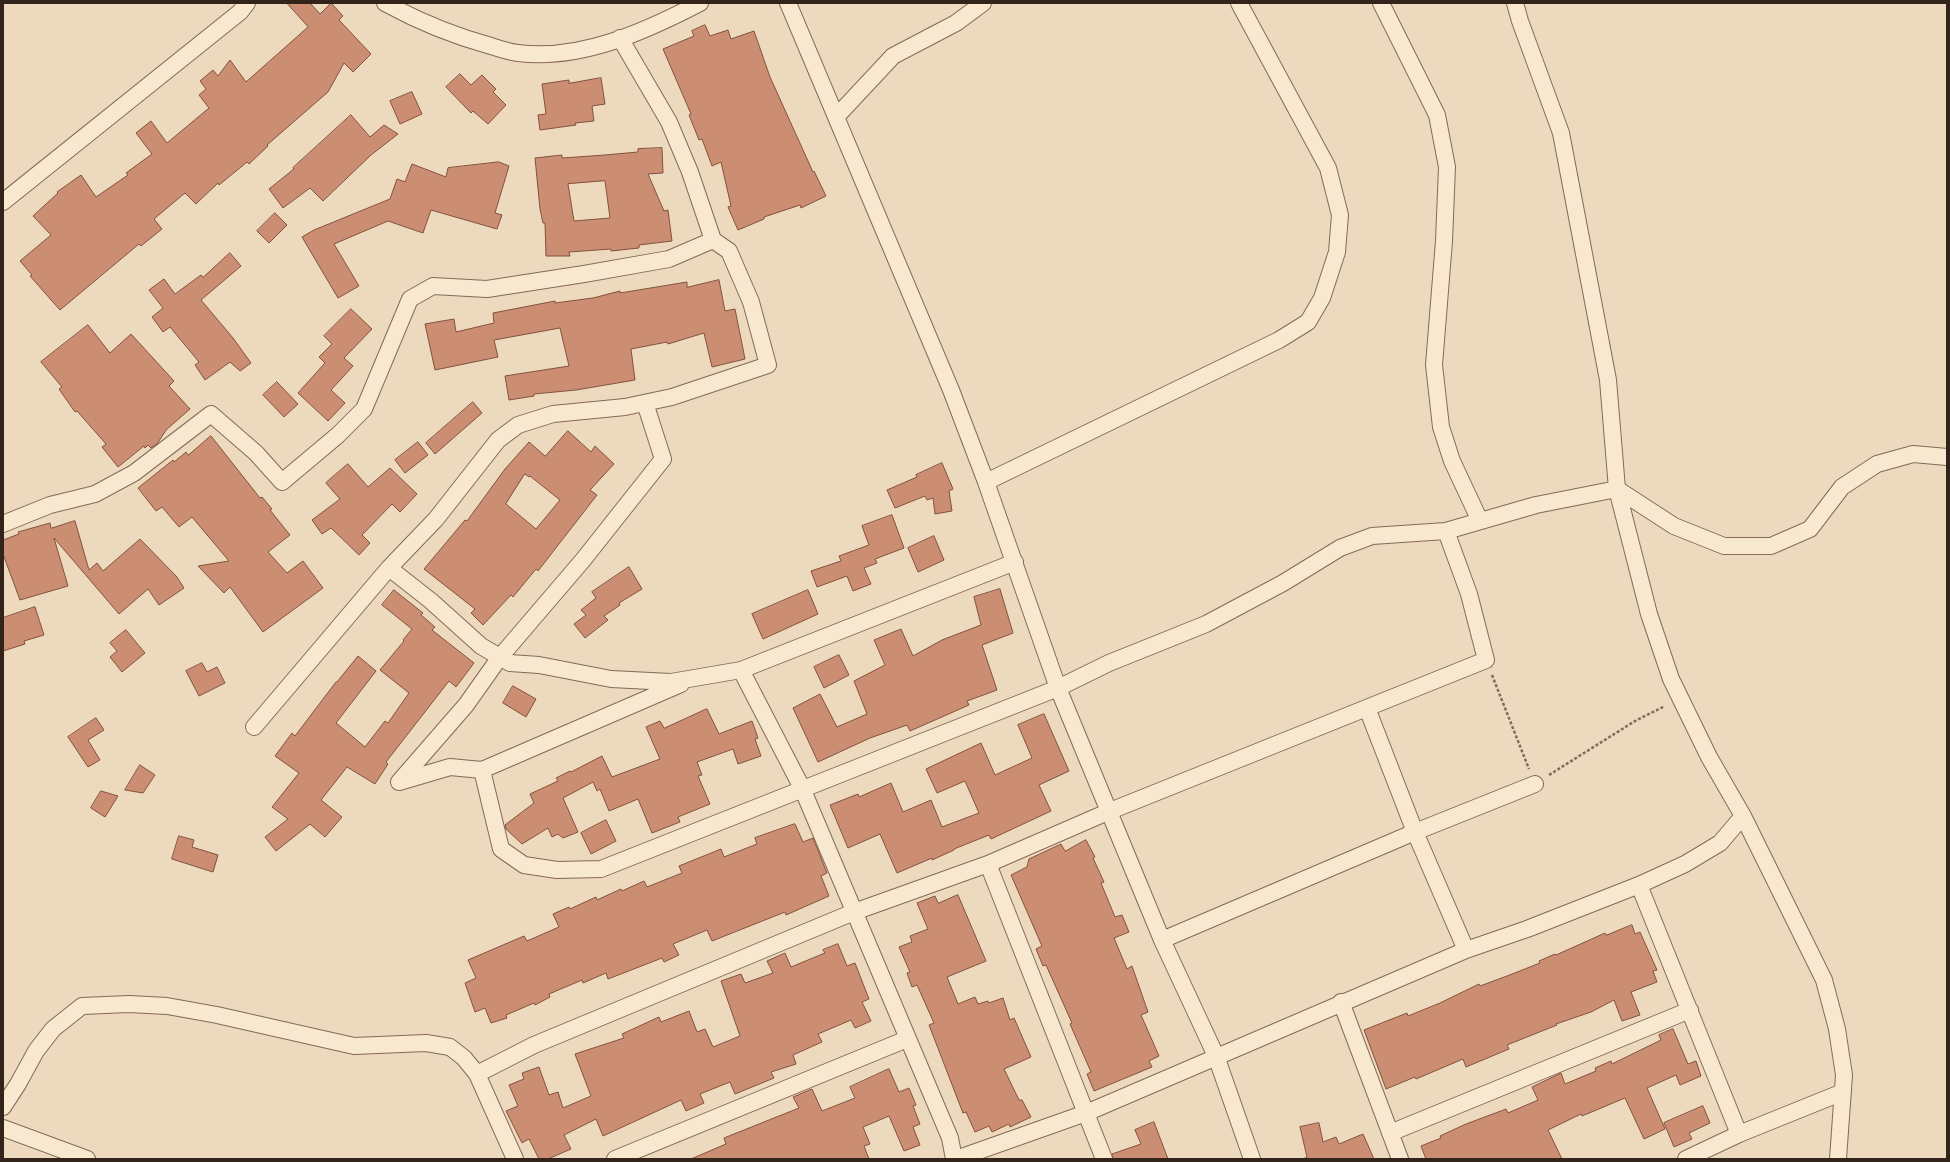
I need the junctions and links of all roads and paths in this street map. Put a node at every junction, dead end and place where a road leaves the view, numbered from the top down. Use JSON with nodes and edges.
{"nodes":[{"id":1,"x":247,"y":3,"type":"edge"},
{"id":2,"x":385,"y":3,"type":"edge"},
{"id":3,"x":700,"y":3,"type":"edge"},
{"id":4,"x":788,"y":3,"type":"edge"},
{"id":5,"x":984,"y":3,"type":"edge"},
{"id":6,"x":1239,"y":3,"type":"edge"},
{"id":7,"x":1381,"y":3,"type":"edge"},
{"id":8,"x":1515,"y":3,"type":"edge"},
{"id":9,"x":620,"y":38,"type":"junction"},
{"id":10,"x":836,"y":117,"type":"junction"},
{"id":11,"x":3,"y":202,"type":"edge"},
{"id":12,"x":713,"y":240,"type":"junction"},
{"id":13,"x":646,"y":403,"type":"junction"},
{"id":14,"x":1947,"y":457,"type":"edge"},
{"id":15,"x":986,"y":482,"type":"junction"},
{"id":16,"x":1617,"y":488,"type":"junction"},
{"id":17,"x":1480,"y":521,"type":"junction"},
{"id":18,"x":3,"y":524,"type":"edge"},
{"id":19,"x":1446,"y":531,"type":"junction"},
{"id":20,"x":1015,"y":562,"type":"junction"},
{"id":21,"x":389,"y":568,"type":"junction"},
{"id":22,"x":500,"y":657,"type":"junction"},
{"id":23,"x":1486,"y":660,"type":"junction"},
{"id":24,"x":741,"y":670,"type":"junction"},
{"id":25,"x":695,"y":678,"type":"junction"},
{"id":26,"x":1058,"y":688,"type":"junction"},
{"id":27,"x":1681,"y":698,"type":"junction"},
{"id":28,"x":1367,"y":708,"type":"junction"},
{"id":29,"x":254,"y":727,"type":"dead end"},
{"id":30,"x":482,"y":770,"type":"junction"},
{"id":31,"x":1535,"y":784,"type":"junction"},
{"id":32,"x":802,"y":788,"type":"junction"},
{"id":33,"x":1110,"y":811,"type":"junction"},
{"id":34,"x":1743,"y":816,"type":"junction"},
{"id":35,"x":1415,"y":832,"type":"junction"},
{"id":36,"x":988,"y":864,"type":"junction"},
{"id":37,"x":1639,"y":885,"type":"junction"},
{"id":38,"x":854,"y":912,"type":"junction"},
{"id":39,"x":1162,"y":940,"type":"junction"},
{"id":40,"x":1466,"y":950,"type":"junction"},
{"id":41,"x":1341,"y":1002,"type":"junction"},
{"id":42,"x":1690,"y":1010,"type":"junction"},
{"id":43,"x":907,"y":1039,"type":"junction"},
{"id":44,"x":1216,"y":1056,"type":"junction"},
{"id":45,"x":476,"y":1074,"type":"junction"},
{"id":46,"x":1843,"y":1092,"type":"junction"},
{"id":47,"x":3,"y":1107,"type":"edge"},
{"id":48,"x":1086,"y":1113,"type":"junction"},
{"id":49,"x":3,"y":1128,"type":"edge"},
{"id":50,"x":1390,"y":1133,"type":"junction"},
{"id":51,"x":1739,"y":1134,"type":"junction"},
{"id":52,"x":87,"y":1159,"type":"edge"},
{"id":53,"x":515,"y":1159,"type":"edge"},
{"id":54,"x":615,"y":1159,"type":"edge"},
{"id":55,"x":955,"y":1159,"type":"edge"},
{"id":56,"x":1104,"y":1159,"type":"edge"},
{"id":57,"x":1252,"y":1159,"type":"edge"},
{"id":58,"x":1400,"y":1159,"type":"edge"},
{"id":59,"x":1686,"y":1159,"type":"edge"},
{"id":60,"x":1838,"y":1159,"type":"edge"}],
"edges":[{"from":1,"to":11,"type":"street"},
{"from":2,"to":9,"type":"street"},
{"from":3,"to":9,"type":"street"},
{"from":4,"to":10,"type":"street"},
{"from":5,"to":10,"type":"street"},
{"from":6,"to":15,"type":"street"},
{"from":7,"to":17,"type":"street"},
{"from":8,"to":16,"type":"street"},
{"from":9,"to":12,"type":"street"},
{"from":10,"to":15,"type":"street"},
{"from":12,"to":13,"type":"street"},
{"from":12,"to":18,"type":"street"},
{"from":13,"to":21,"type":"street"},
{"from":13,"to":22,"type":"street"},
{"from":14,"to":16,"type":"street"},
{"from":15,"to":20,"type":"street"},
{"from":16,"to":17,"type":"street"},
{"from":16,"to":27,"type":"street"},
{"from":17,"to":19,"type":"street"},
{"from":19,"to":23,"type":"street"},
{"from":19,"to":26,"type":"street"},
{"from":20,"to":24,"type":"street"},
{"from":20,"to":26,"type":"street"},
{"from":21,"to":22,"type":"street"},
{"from":21,"to":29,"type":"street"},
{"from":22,"to":25,"type":"street"},
{"from":22,"to":30,"type":"street"},
{"from":23,"to":28,"type":"street"},
{"from":23,"to":31,"type":"path"},
{"from":24,"to":25,"type":"street"},
{"from":24,"to":32,"type":"street"},
{"from":25,"to":30,"type":"street"},
{"from":26,"to":32,"type":"street"},
{"from":26,"to":33,"type":"street"},
{"from":27,"to":31,"type":"path"},
{"from":27,"to":34,"type":"street"},
{"from":28,"to":33,"type":"street"},
{"from":28,"to":35,"type":"street"},
{"from":30,"to":32,"type":"street"},
{"from":31,"to":35,"type":"street"},
{"from":32,"to":38,"type":"street"},
{"from":33,"to":36,"type":"street"},
{"from":33,"to":39,"type":"street"},
{"from":34,"to":37,"type":"street"},
{"from":34,"to":46,"type":"street"},
{"from":35,"to":39,"type":"street"},
{"from":35,"to":40,"type":"street"},
{"from":36,"to":38,"type":"street"},
{"from":36,"to":48,"type":"street"},
{"from":37,"to":40,"type":"street"},
{"from":37,"to":42,"type":"street"},
{"from":38,"to":43,"type":"street"},
{"from":38,"to":45,"type":"street"},
{"from":39,"to":44,"type":"street"},
{"from":40,"to":41,"type":"street"},
{"from":41,"to":44,"type":"street"},
{"from":41,"to":50,"type":"street"},
{"from":42,"to":50,"type":"street"},
{"from":42,"to":51,"type":"street"},
{"from":43,"to":54,"type":"street"},
{"from":43,"to":55,"type":"street"},
{"from":44,"to":48,"type":"street"},
{"from":44,"to":57,"type":"street"},
{"from":45,"to":47,"type":"street"},
{"from":45,"to":53,"type":"street"},
{"from":46,"to":51,"type":"street"},
{"from":46,"to":60,"type":"street"},
{"from":48,"to":55,"type":"street"},
{"from":48,"to":56,"type":"street"},
{"from":49,"to":52,"type":"street"},
{"from":50,"to":58,"type":"street"},
{"from":51,"to":59,"type":"street"}]}
